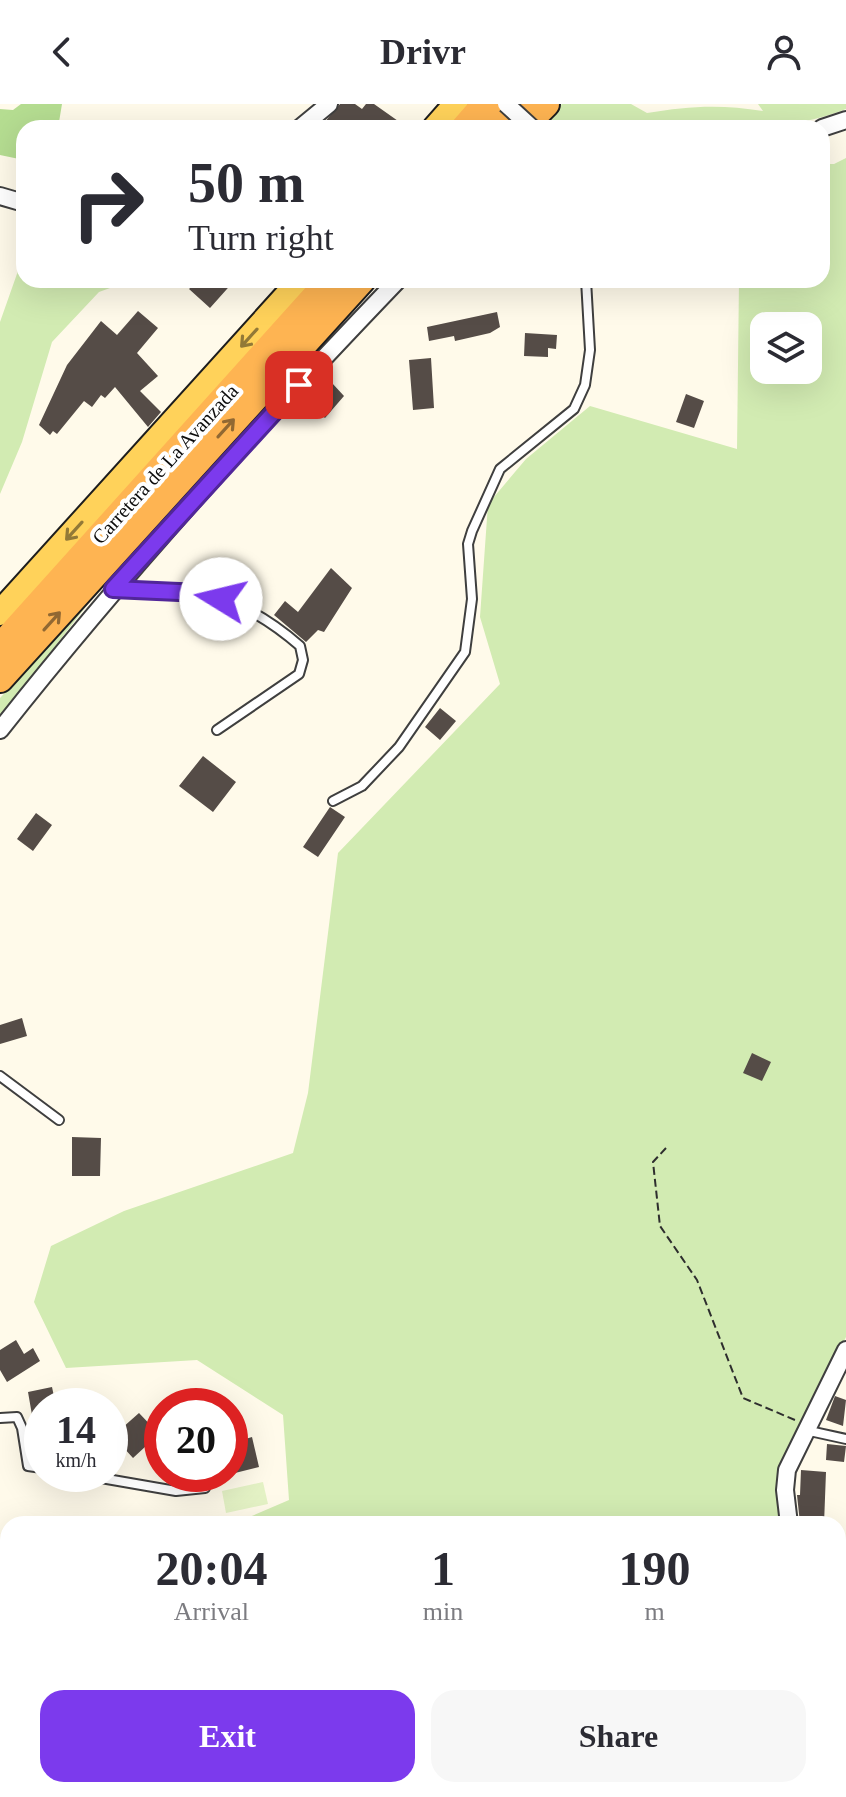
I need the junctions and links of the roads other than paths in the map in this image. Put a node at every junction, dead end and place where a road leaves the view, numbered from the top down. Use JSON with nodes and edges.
{"nodes":[{"id":1,"x":329,"y":104,"type":"edge"},
{"id":2,"x":456,"y":104,"type":"edge"},
{"id":3,"x":485,"y":104,"type":"edge"},
{"id":4,"x":506,"y":104,"type":"edge"},
{"id":5,"x":515,"y":104,"type":"edge"},
{"id":6,"x":546,"y":104,"type":"edge"},
{"id":7,"x":310,"y":120,"type":"edge"},
{"id":8,"x":442,"y":120,"type":"edge"},
{"id":9,"x":471,"y":120,"type":"edge"},
{"id":10,"x":502,"y":120,"type":"edge"},
{"id":11,"x":523,"y":120,"type":"edge"},
{"id":12,"x":530,"y":120,"type":"edge"},
{"id":13,"x":294,"y":288,"type":"edge"},
{"id":14,"x":323,"y":288,"type":"edge"},
{"id":15,"x":355,"y":288,"type":"edge"},
{"id":16,"x":390,"y":288,"type":"edge"},
{"id":17,"x":586,"y":288,"type":"edge"},
{"id":18,"x":113,"y":589,"type":"junction"},
{"id":19,"x":0,"y":613,"type":"edge"},
{"id":20,"x":0,"y":647,"type":"edge"},
{"id":21,"x":0,"y":679,"type":"edge"},
{"id":22,"x":0,"y":730,"type":"edge"},
{"id":23,"x":217,"y":730,"type":"dead end"},
{"id":24,"x":333,"y":801,"type":"dead end"},
{"id":25,"x":0,"y":1076,"type":"edge"},
{"id":26,"x":59,"y":1120,"type":"dead end"},
{"id":27,"x":846,"y":1350,"type":"edge"},
{"id":28,"x":0,"y":1418,"type":"edge"},
{"id":29,"x":806,"y":1428,"type":"junction"},
{"id":30,"x":846,"y":1439,"type":"edge"},
{"id":31,"x":24,"y":1448,"type":"edge"},
{"id":32,"x":788,"y":1516,"type":"edge"}],
"edges":[{"from":1,"to":7,"type":"street"},
{"from":2,"to":8,"type":"main road"},
{"from":3,"to":9,"type":"highway"},
{"from":4,"to":11,"type":"street","bridge":true},
{"from":5,"to":10,"type":"highway"},
{"from":6,"to":12,"type":"highway"},
{"from":13,"to":19,"type":"main road","one_way":true},
{"from":14,"to":20,"type":"highway","name":"Carretera de La Avanzada"},
{"from":21,"to":15,"type":"highway","name":"Carretera de La Avanzada","one_way":true},
{"from":16,"to":18,"type":"street"},
{"from":17,"to":24,"type":"lane"},
{"from":18,"to":22,"type":"street"},
{"from":18,"to":23,"type":"lane"},
{"from":25,"to":26,"type":"lane"},
{"from":27,"to":29,"type":"street"},
{"from":28,"to":31,"type":"lane"},
{"from":29,"to":30,"type":"lane"},
{"from":29,"to":32,"type":"street"}]}
